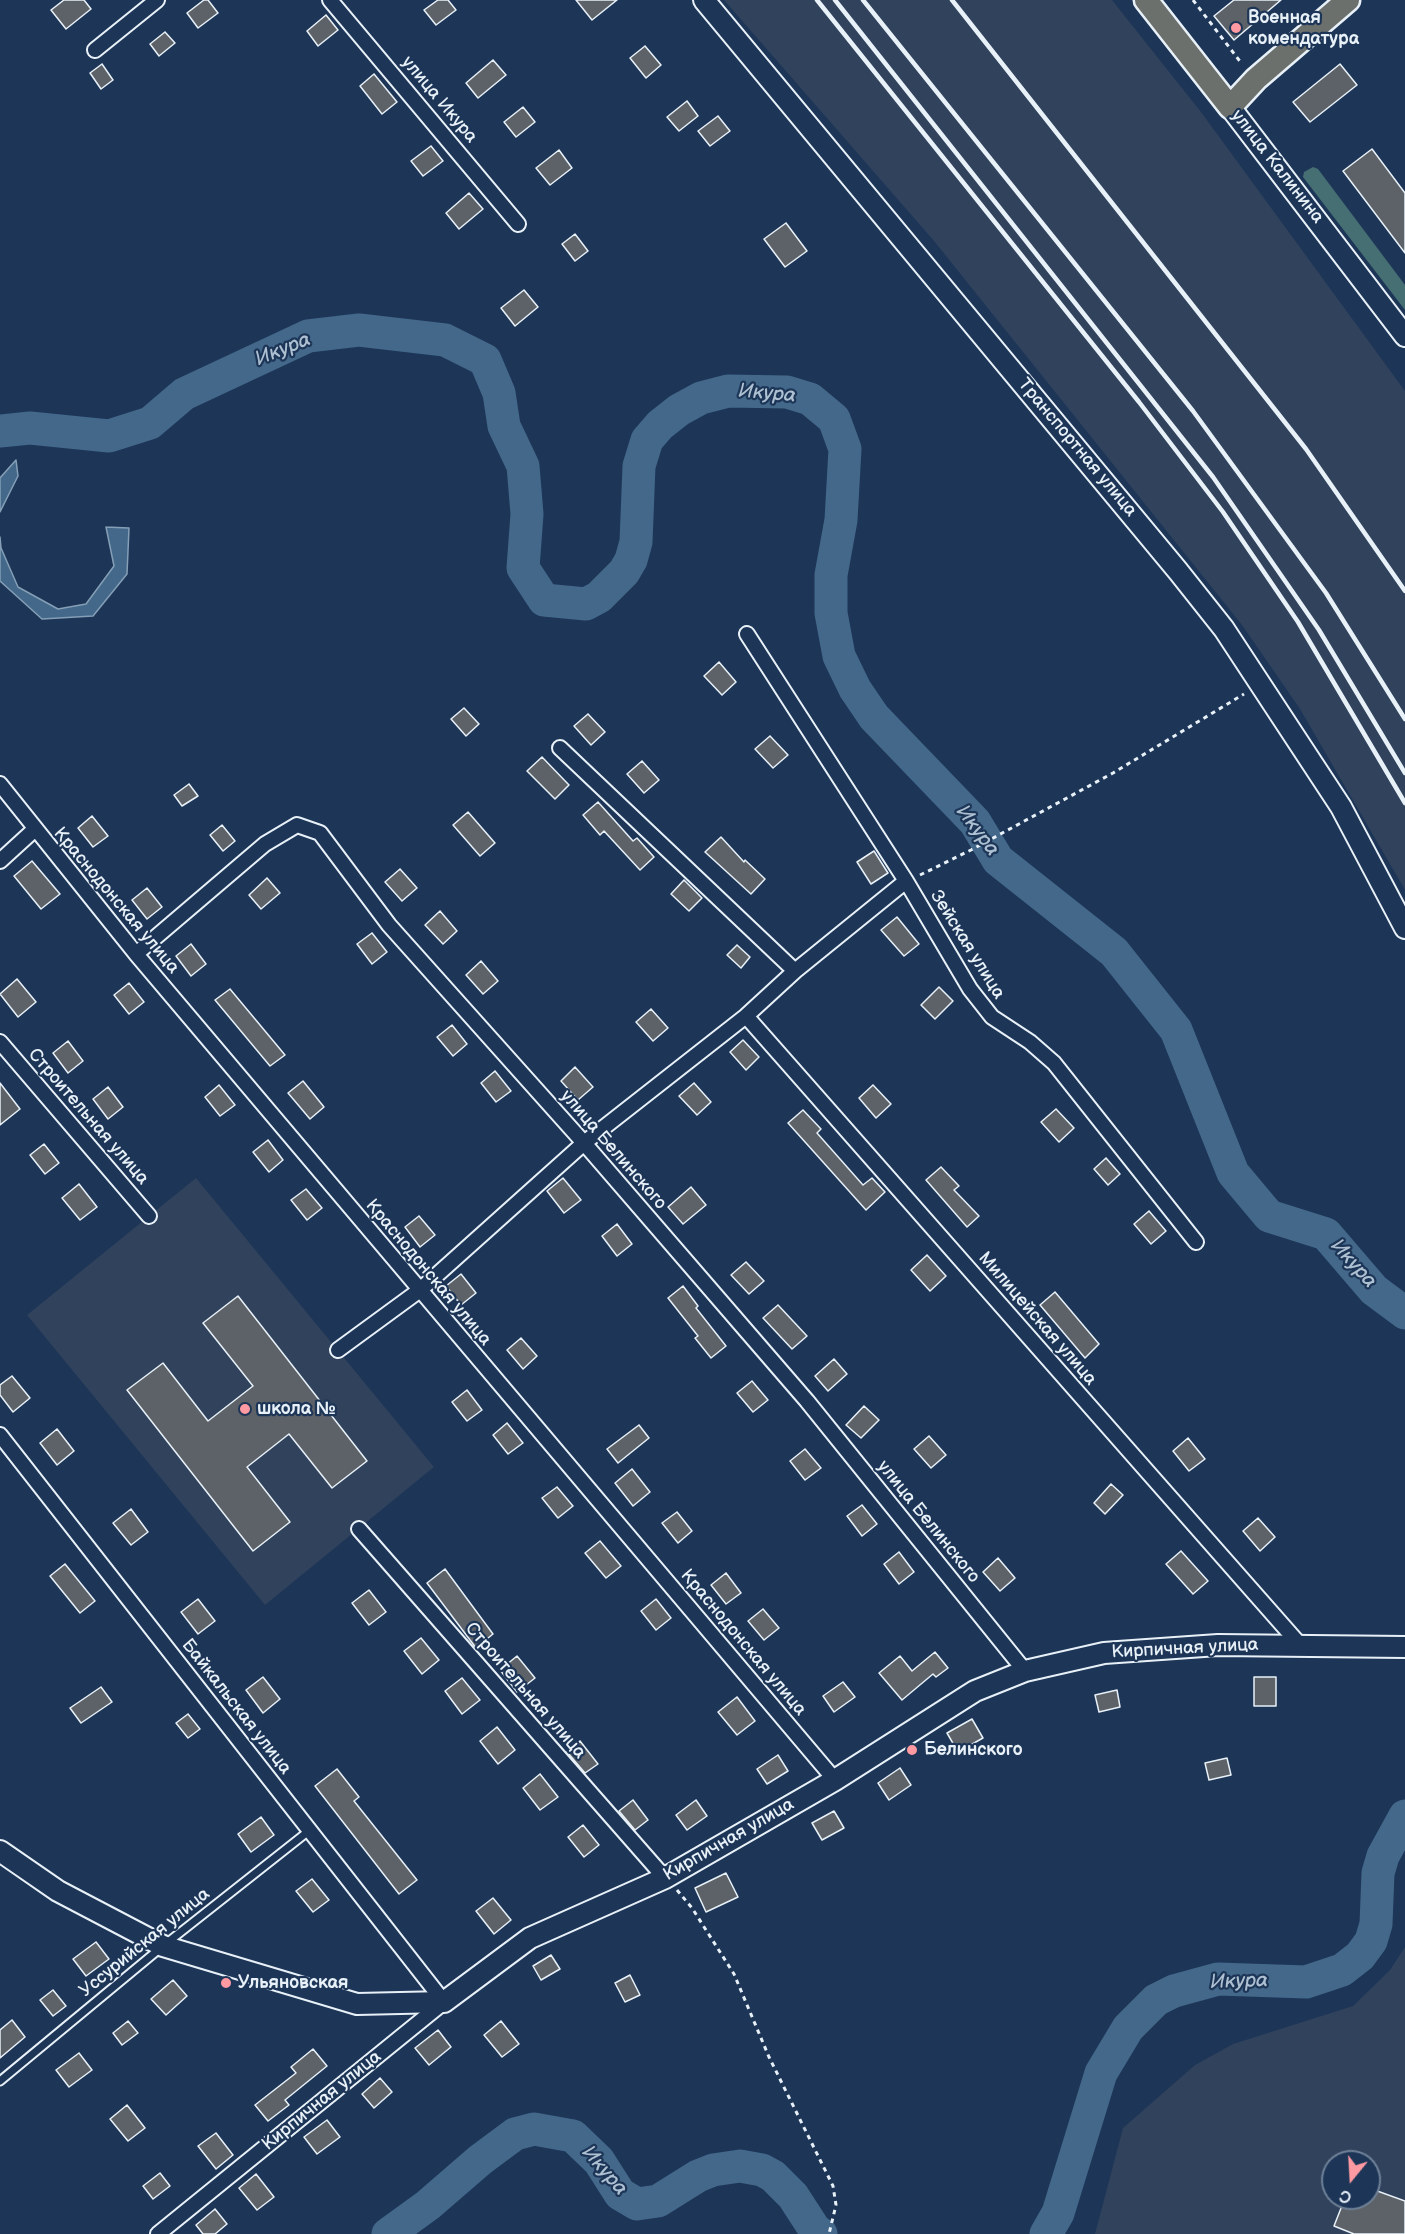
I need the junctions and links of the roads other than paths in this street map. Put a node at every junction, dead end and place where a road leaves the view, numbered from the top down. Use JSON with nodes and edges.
{"nodes":[{"id":1,"x":157,"y":0,"type":"edge"},
{"id":2,"x":330,"y":0,"type":"edge"},
{"id":3,"x":704,"y":0,"type":"edge"},
{"id":4,"x":1146,"y":0,"type":"edge"},
{"id":5,"x":1348,"y":0,"type":"edge"},
{"id":6,"x":95,"y":50,"type":"dead end"},
{"id":7,"x":1230,"y":107,"type":"junction"},
{"id":8,"x":518,"y":224,"type":"dead end"},
{"id":9,"x":1405,"y":336,"type":"edge"},
{"id":10,"x":747,"y":634,"type":"dead end"},
{"id":11,"x":560,"y":748,"type":"dead end"},
{"id":12,"x":0,"y":784,"type":"edge"},
{"id":13,"x":34,"y":831,"type":"junction"},
{"id":14,"x":0,"y":861,"type":"edge"},
{"id":15,"x":906,"y":881,"type":"junction"},
{"id":16,"x":1405,"y":928,"type":"edge"},
{"id":17,"x":136,"y":954,"type":"junction"},
{"id":18,"x":795,"y":971,"type":"junction"},
{"id":19,"x":746,"y":1016,"type":"junction"},
{"id":20,"x":0,"y":1042,"type":"edge"},
{"id":21,"x":584,"y":1143,"type":"junction"},
{"id":22,"x":149,"y":1216,"type":"dead end"},
{"id":23,"x":1196,"y":1242,"type":"dead end"},
{"id":24,"x":420,"y":1290,"type":"junction"},
{"id":25,"x":338,"y":1350,"type":"dead end"},
{"id":26,"x":0,"y":1435,"type":"edge"},
{"id":27,"x":358,"y":1529,"type":"dead end"},
{"id":28,"x":1301,"y":1646,"type":"junction"},
{"id":29,"x":1405,"y":1647,"type":"edge"},
{"id":30,"x":1025,"y":1671,"type":"junction"},
{"id":31,"x":835,"y":1780,"type":"junction"},
{"id":32,"x":310,"y":1830,"type":"junction"},
{"id":33,"x":0,"y":1851,"type":"edge"},
{"id":34,"x":665,"y":1878,"type":"junction"},
{"id":35,"x":163,"y":1946,"type":"junction"},
{"id":36,"x":444,"y":2001,"type":"junction"},
{"id":37,"x":0,"y":2081,"type":"edge"},
{"id":38,"x":158,"y":2234,"type":"edge"}],
"edges":[{"from":1,"to":6,"type":"street"},
{"from":2,"to":8,"type":"street","name":"улица Икура"},
{"from":3,"to":16,"type":"street","name":"Транспортная улица"},
{"from":4,"to":7,"type":"main road","name":"улица Калинина"},
{"from":5,"to":7,"type":"main road"},
{"from":7,"to":9,"type":"street","name":"улица Калинина"},
{"from":10,"to":15,"type":"street","name":"Зейская улица"},
{"from":11,"to":18,"type":"street"},
{"from":12,"to":13,"type":"street","name":"Краснодонская улица"},
{"from":13,"to":14,"type":"street"},
{"from":13,"to":17,"type":"street","name":"Краснодонская улица"},
{"from":15,"to":18,"type":"street"},
{"from":15,"to":23,"type":"street","name":"Зейская улица"},
{"from":17,"to":21,"type":"street","name":"улица Белинского"},
{"from":17,"to":24,"type":"street","name":"Краснодонская улица"},
{"from":18,"to":19,"type":"street"},
{"from":19,"to":21,"type":"street"},
{"from":19,"to":28,"type":"street","name":"Милицейская улица"},
{"from":20,"to":22,"type":"street","name":"Строительная улица"},
{"from":21,"to":24,"type":"street"},
{"from":21,"to":30,"type":"street","name":"улица Белинского"},
{"from":24,"to":25,"type":"street"},
{"from":24,"to":31,"type":"street","name":"Краснодонская улица"},
{"from":26,"to":32,"type":"street","name":"Байкальская улица"},
{"from":27,"to":34,"type":"street","name":"Строительная улица"},
{"from":28,"to":29,"type":"street","name":"Кирпичная улица"},
{"from":28,"to":30,"type":"street","name":"Кирпичная улица"},
{"from":30,"to":31,"type":"street","name":"Кирпичная улица"},
{"from":31,"to":34,"type":"street","name":"Кирпичная улица"},
{"from":32,"to":35,"type":"lane","name":"Уссурийская улица"},
{"from":32,"to":36,"type":"street","name":"Байкальская улица"},
{"from":33,"to":35,"type":"street"},
{"from":34,"to":36,"type":"street","name":"Кирпичная улица"},
{"from":35,"to":36,"type":"street"},
{"from":35,"to":37,"type":"lane","name":"Уссурийская улица"},
{"from":36,"to":38,"type":"street","name":"Кирпичная улица"}]}
